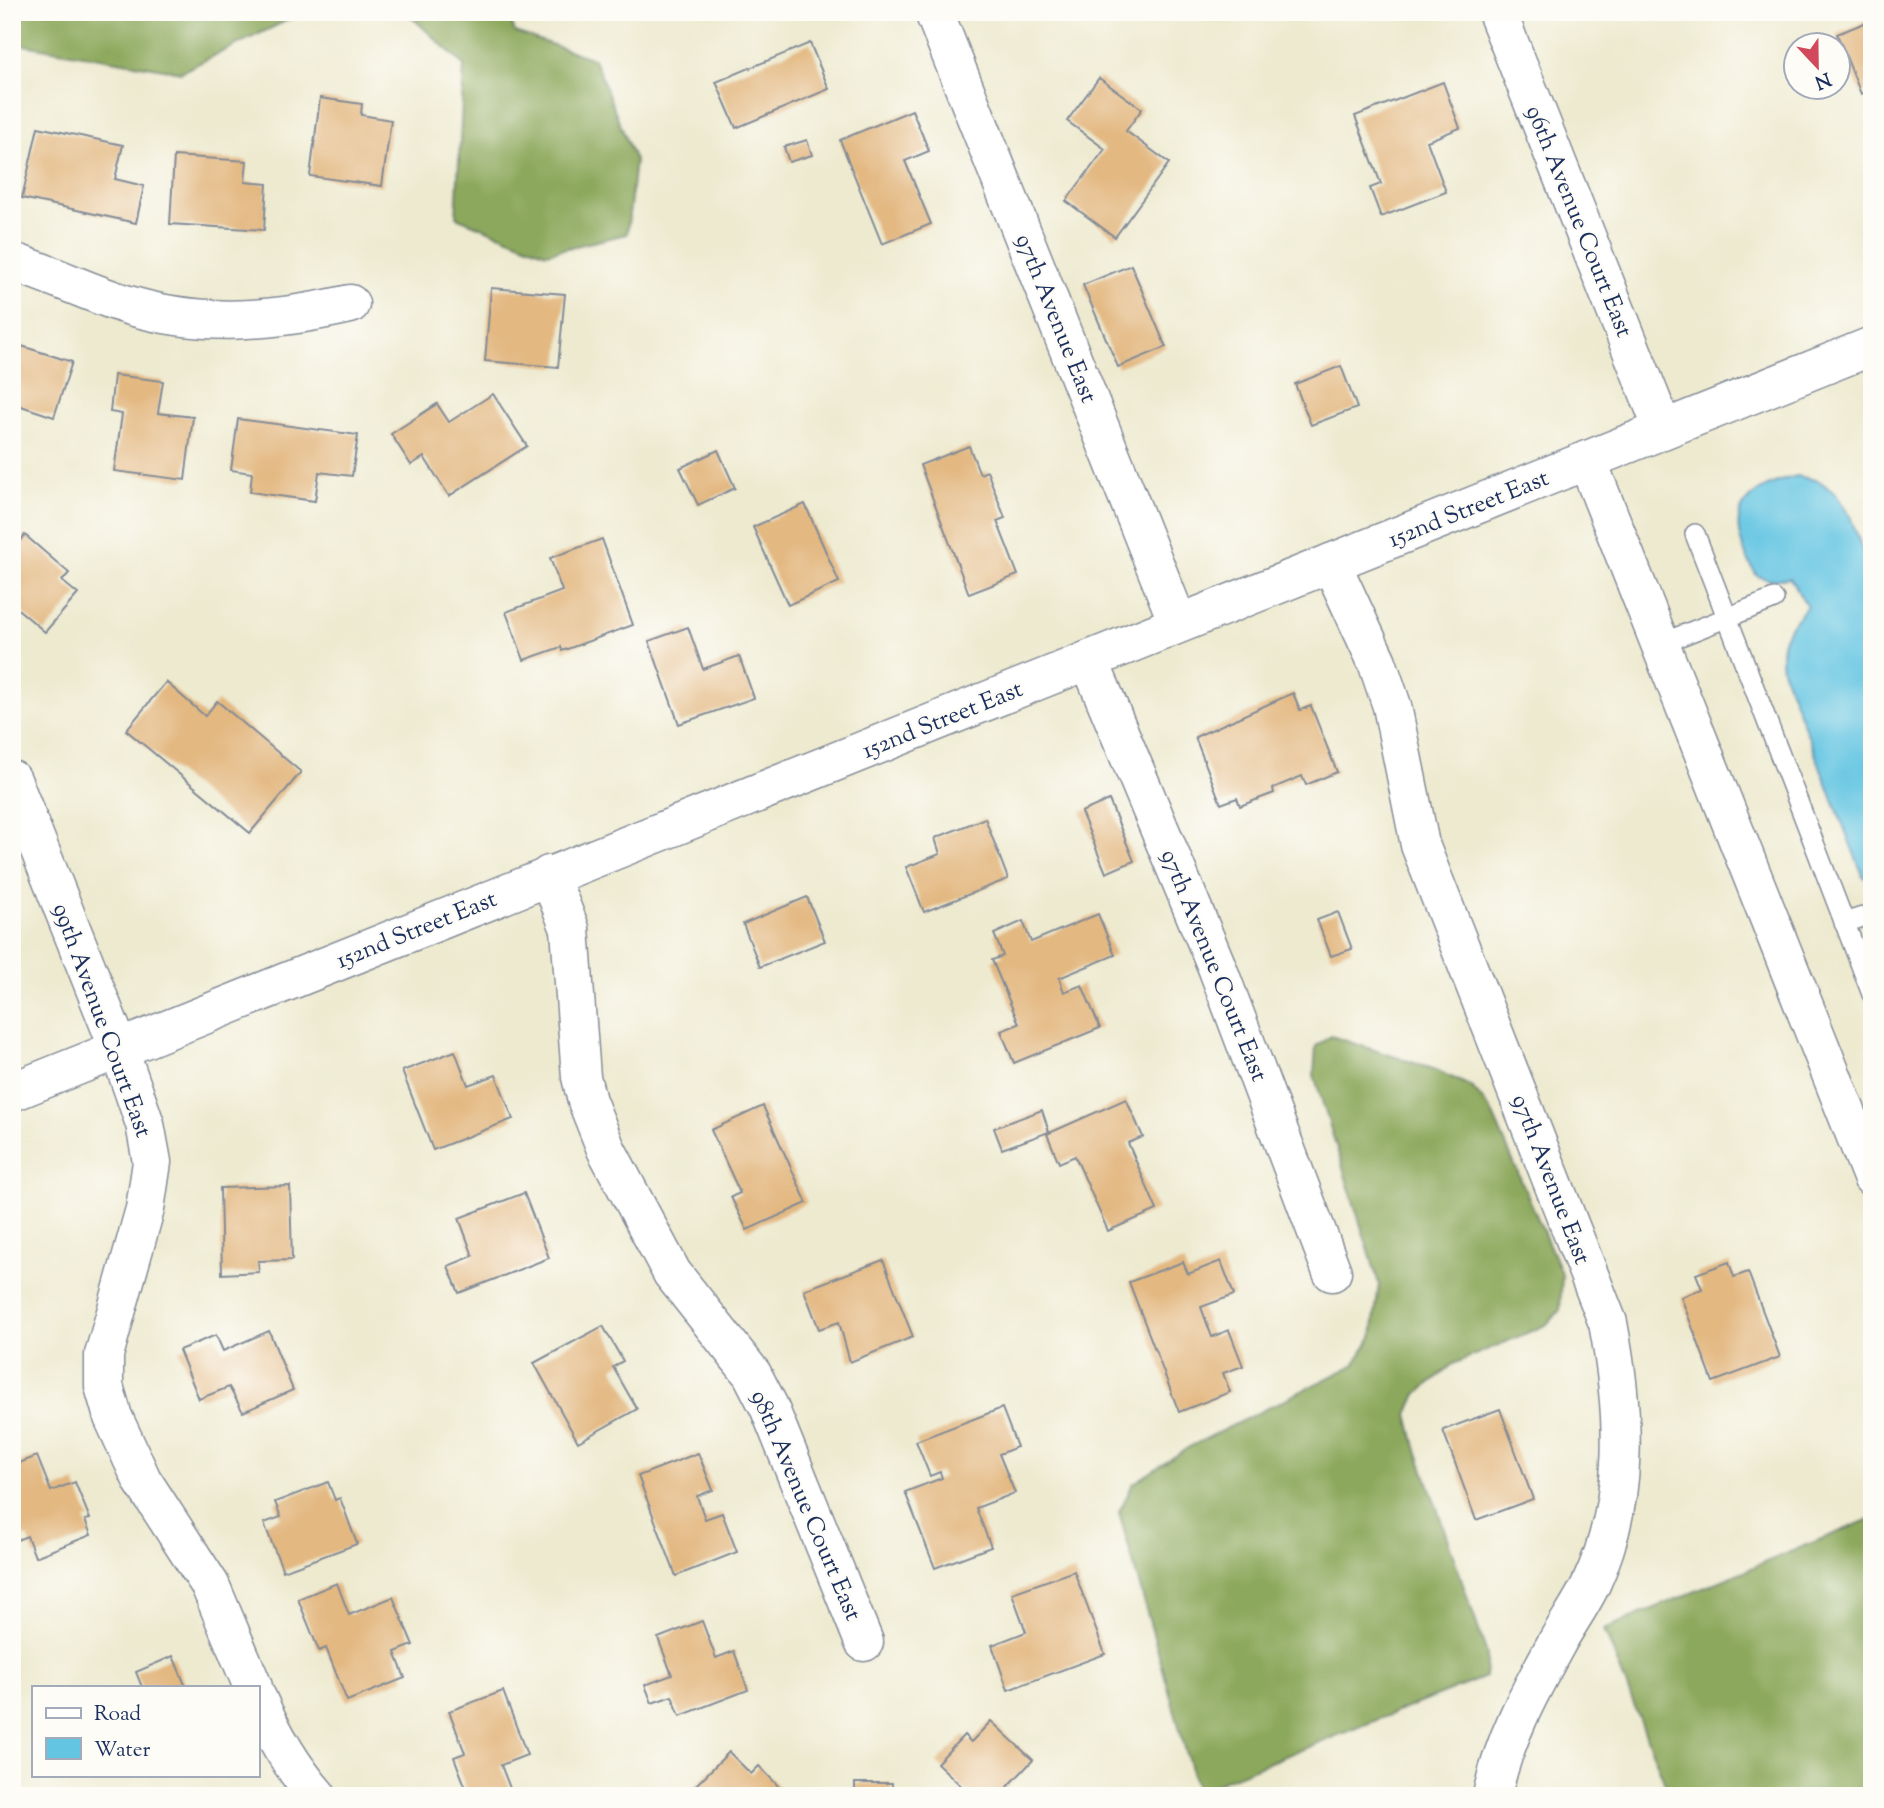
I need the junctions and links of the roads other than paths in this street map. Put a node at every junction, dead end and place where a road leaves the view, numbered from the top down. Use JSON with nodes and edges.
{"nodes":[{"id":1,"x":934,"y":12,"type":"edge"},
{"id":2,"x":1497,"y":12,"type":"edge"},
{"id":3,"x":12,"y":262,"type":"edge"},
{"id":4,"x":350,"y":304,"type":"dead end"},
{"id":5,"x":1872,"y":346,"type":"edge"},
{"id":6,"x":1663,"y":429,"type":"junction"},
{"id":7,"x":1587,"y":460,"type":"junction"},
{"id":8,"x":1695,"y":534,"type":"dead end"},
{"id":9,"x":1331,"y":563,"type":"junction"},
{"id":10,"x":1774,"y":599,"type":"dead end"},
{"id":11,"x":1727,"y":618,"type":"junction"},
{"id":12,"x":1178,"y":623,"type":"junction"},
{"id":13,"x":1660,"y":644,"type":"junction"},
{"id":14,"x":1089,"y":660,"type":"junction"},
{"id":15,"x":12,"y":780,"type":"edge"},
{"id":16,"x":549,"y":876,"type":"junction"},
{"id":17,"x":1872,"y":914,"type":"edge"},
{"id":18,"x":1844,"y":923,"type":"junction"},
{"id":19,"x":1872,"y":994,"type":"edge"},
{"id":20,"x":119,"y":1049,"type":"junction"},
{"id":21,"x":12,"y":1092,"type":"edge"},
{"id":22,"x":1872,"y":1177,"type":"edge"},
{"id":23,"x":1332,"y":1272,"type":"dead end"},
{"id":24,"x":864,"y":1642,"type":"dead end"},
{"id":25,"x":253,"y":1686,"type":"edge"},
{"id":26,"x":259,"y":1703,"type":"edge"},
{"id":27,"x":317,"y":1796,"type":"edge"},
{"id":28,"x":1492,"y":1796,"type":"edge"}],
"edges":[{"from":1,"to":12,"type":"street","name":"97th Avenue East"},
{"from":2,"to":6,"type":"street","name":"96th Avenue Court East"},
{"from":3,"to":4,"type":"street"},
{"from":5,"to":6,"type":"street","name":"152nd Street East"},
{"from":6,"to":7,"type":"street","name":"152nd Street East"},
{"from":7,"to":9,"type":"street","name":"152nd Street East"},
{"from":7,"to":13,"type":"street"},
{"from":8,"to":11,"type":"lane"},
{"from":9,"to":12,"type":"street","name":"152nd Street East"},
{"from":9,"to":28,"type":"street","name":"97th Avenue East"},
{"from":10,"to":11,"type":"lane"},
{"from":11,"to":13,"type":"lane"},
{"from":11,"to":18,"type":"lane"},
{"from":12,"to":14,"type":"street","name":"152nd Street East"},
{"from":13,"to":22,"type":"street"},
{"from":14,"to":16,"type":"street","name":"152nd Street East"},
{"from":14,"to":23,"type":"street","name":"97th Avenue Court East"},
{"from":15,"to":20,"type":"street","name":"99th Avenue Court East"},
{"from":16,"to":20,"type":"street","name":"152nd Street East"},
{"from":16,"to":24,"type":"street","name":"98th Avenue Court East"},
{"from":17,"to":18,"type":"lane"},
{"from":18,"to":19,"type":"lane"},
{"from":20,"to":21,"type":"street","name":"152nd Street East"},
{"from":20,"to":25,"type":"street","name":"99th Avenue Court East"},
{"from":26,"to":27,"type":"street"}]}
